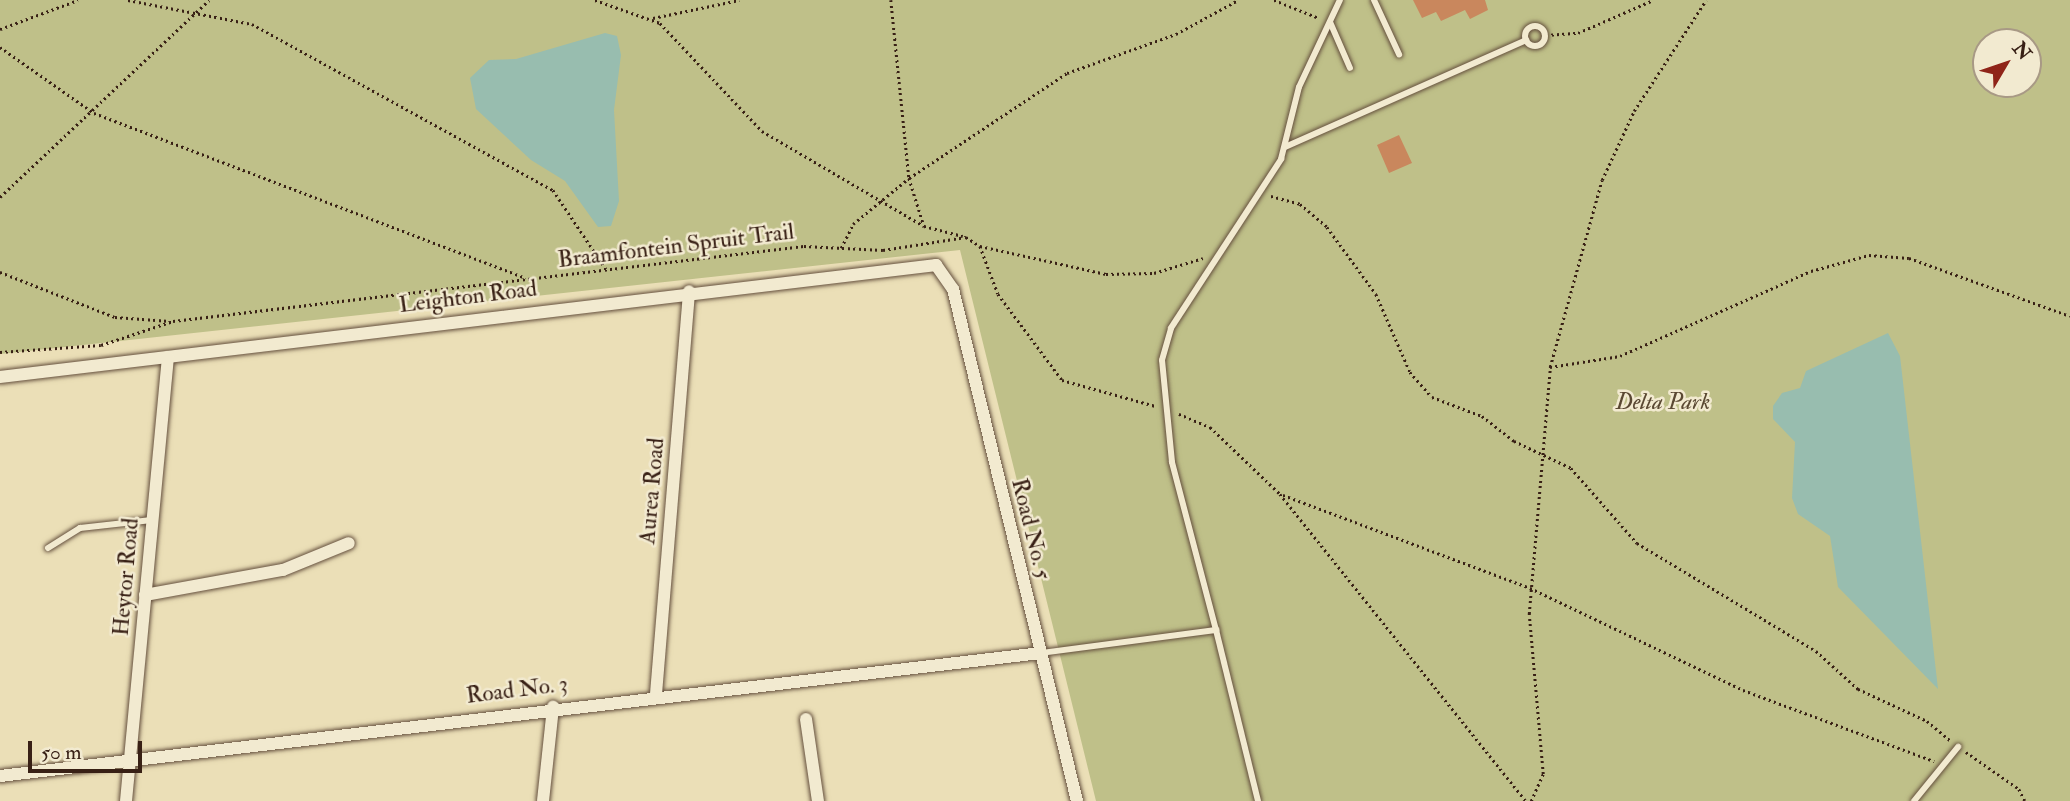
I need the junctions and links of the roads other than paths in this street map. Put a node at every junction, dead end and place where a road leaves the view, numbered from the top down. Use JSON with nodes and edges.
{"nodes":[{"id":1,"x":1340,"y":0,"type":"edge"},
{"id":2,"x":1374,"y":0,"type":"edge"},
{"id":3,"x":1330,"y":22,"type":"junction"},
{"id":4,"x":1526,"y":40,"type":"junction"},
{"id":5,"x":1399,"y":54,"type":"dead end"},
{"id":6,"x":1350,"y":68,"type":"dead end"},
{"id":7,"x":1285,"y":147,"type":"junction"},
{"id":8,"x":941,"y":269,"type":"joint"},
{"id":9,"x":689,"y":291,"type":"junction"},
{"id":10,"x":167,"y":357,"type":"junction"},
{"id":11,"x":0,"y":377,"type":"edge"},
{"id":12,"x":152,"y":520,"type":"junction"},
{"id":13,"x":349,"y":543,"type":"dead end"},
{"id":14,"x":48,"y":548,"type":"dead end"},
{"id":15,"x":145,"y":595,"type":"junction"},
{"id":16,"x":1216,"y":630,"type":"junction"},
{"id":17,"x":1040,"y":653,"type":"junction"},
{"id":18,"x":656,"y":694,"type":"junction"},
{"id":19,"x":553,"y":707,"type":"junction"},
{"id":20,"x":806,"y":719,"type":"dead end"},
{"id":21,"x":1958,"y":747,"type":"road end"},
{"id":22,"x":130,"y":759,"type":"junction"},
{"id":23,"x":0,"y":776,"type":"edge"},
{"id":24,"x":126,"y":801,"type":"edge"},
{"id":25,"x":543,"y":801,"type":"edge"},
{"id":26,"x":818,"y":801,"type":"edge"},
{"id":27,"x":1077,"y":801,"type":"edge"},
{"id":28,"x":1258,"y":801,"type":"edge"},
{"id":29,"x":1914,"y":801,"type":"edge"}],
"edges":[{"from":1,"to":3,"type":"lane"},
{"from":2,"to":5,"type":"lane"},
{"from":3,"to":6,"type":"lane"},
{"from":3,"to":7,"type":"lane"},
{"from":4,"to":4,"type":"lane"},
{"from":4,"to":7,"type":"lane"},
{"from":7,"to":16,"type":"lane"},
{"from":8,"to":9,"type":"street","name":"Leighton Road"},
{"from":8,"to":17,"type":"street","name":"Road No. 5"},
{"from":9,"to":10,"type":"street","name":"Leighton Road"},
{"from":9,"to":18,"type":"street","name":"Aurea Road"},
{"from":10,"to":11,"type":"street","name":"Leighton Road"},
{"from":10,"to":12,"type":"street","name":"Heytor Road"},
{"from":12,"to":14,"type":"lane"},
{"from":12,"to":15,"type":"street","name":"Heytor Road"},
{"from":13,"to":15,"type":"street"},
{"from":15,"to":22,"type":"street","name":"Heytor Road"},
{"from":16,"to":17,"type":"lane"},
{"from":16,"to":28,"type":"lane"},
{"from":17,"to":18,"type":"street","name":"Road No. 3"},
{"from":17,"to":27,"type":"street","name":"Road No. 5"},
{"from":18,"to":19,"type":"street","name":"Road No. 3"},
{"from":19,"to":22,"type":"street","name":"Road No. 3"},
{"from":19,"to":25,"type":"street"},
{"from":20,"to":26,"type":"street"},
{"from":21,"to":29,"type":"lane"},
{"from":22,"to":23,"type":"street","name":"Road No. 3"},
{"from":22,"to":24,"type":"street","name":"Heytor Road"}]}
